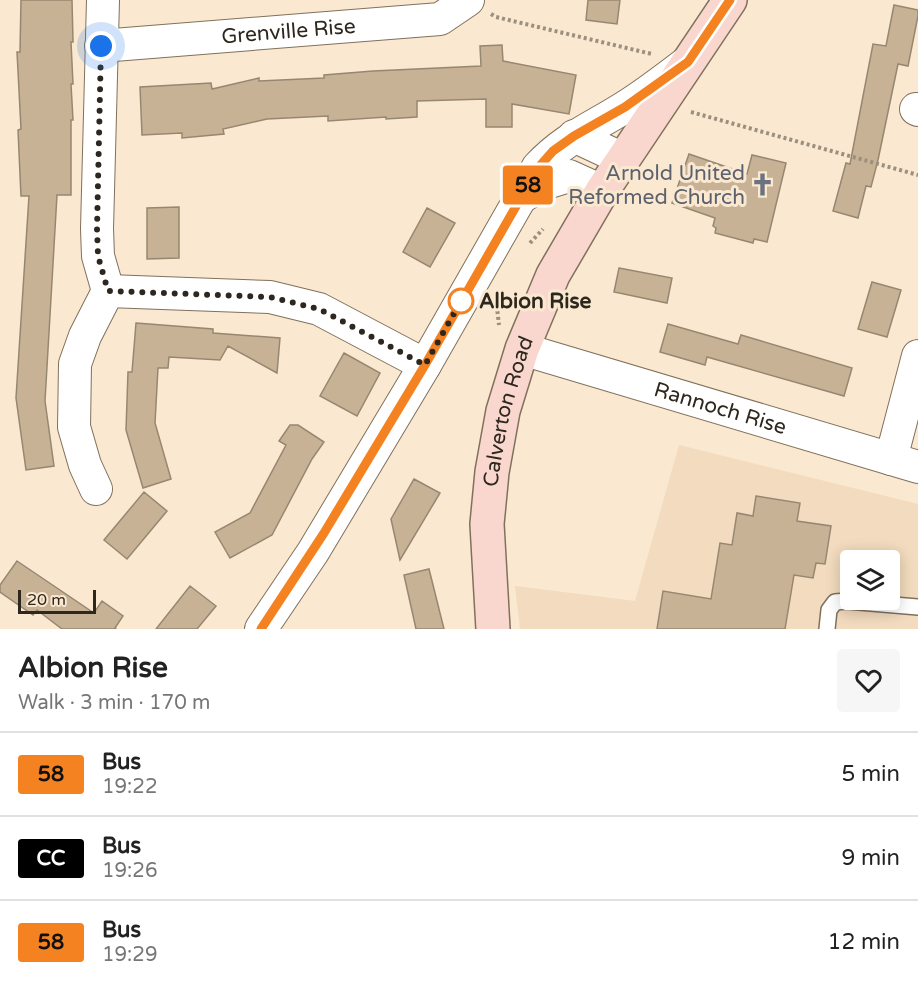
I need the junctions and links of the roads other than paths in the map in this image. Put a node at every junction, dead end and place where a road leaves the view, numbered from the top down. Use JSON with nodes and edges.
{"nodes":[{"id":1,"x":103,"y":0,"type":"edge"},
{"id":2,"x":730,"y":0,"type":"edge"},
{"id":3,"x":478,"y":6,"type":"edge"},
{"id":4,"x":101,"y":46,"type":"junction"},
{"id":5,"x":688,"y":62,"type":"junction"},
{"id":6,"x":574,"y":136,"type":"junction"},
{"id":7,"x":623,"y":159,"type":"junction"},
{"id":8,"x":602,"y":190,"type":"junction"},
{"id":9,"x":519,"y":199,"type":"junction"},
{"id":10,"x":108,"y":291,"type":"junction"},
{"id":11,"x":522,"y":349,"type":"junction"},
{"id":12,"x":918,"y":356,"type":"edge"},
{"id":13,"x":425,"y":365,"type":"junction"},
{"id":14,"x":904,"y":463,"type":"edge"},
{"id":15,"x":96,"y":489,"type":"dead end"},
{"id":16,"x":918,"y":607,"type":"edge"},
{"id":17,"x":261,"y":629,"type":"edge"},
{"id":18,"x":493,"y":629,"type":"edge"},
{"id":19,"x":826,"y":629,"type":"edge"}],
"edges":[{"from":1,"to":4,"type":"street"},
{"from":2,"to":5,"type":"street","name":"Calverton Road"},
{"from":3,"to":4,"type":"street","name":"Grenville Rise"},
{"from":4,"to":10,"type":"street"},
{"from":5,"to":6,"type":"street"},
{"from":5,"to":7,"type":"street","name":"Calverton Road"},
{"from":6,"to":7,"type":"street"},
{"from":6,"to":9,"type":"street"},
{"from":7,"to":8,"type":"street","name":"Calverton Road"},
{"from":8,"to":9,"type":"street"},
{"from":8,"to":11,"type":"street","name":"Calverton Road"},
{"from":9,"to":13,"type":"street"},
{"from":10,"to":13,"type":"street"},
{"from":10,"to":15,"type":"street"},
{"from":11,"to":14,"type":"street","name":"Rannoch Rise"},
{"from":11,"to":18,"type":"street","name":"Calverton Road"},
{"from":12,"to":14,"type":"street"},
{"from":13,"to":17,"type":"street"},
{"from":16,"to":19,"type":"lane"}]}
